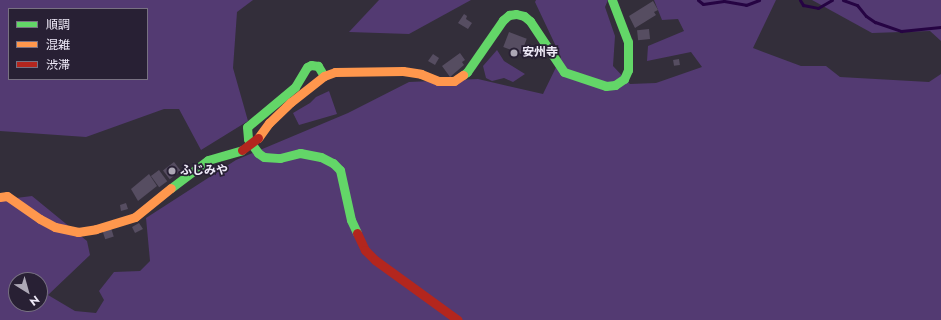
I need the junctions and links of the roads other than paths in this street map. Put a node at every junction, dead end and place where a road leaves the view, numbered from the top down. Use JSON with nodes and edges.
{"nodes":[{"id":1,"x":612,"y":0,"type":"edge"},
{"id":2,"x":324,"y":76,"type":"junction"},
{"id":3,"x":0,"y":196,"type":"edge"},
{"id":4,"x":458,"y":320,"type":"edge"}],
"edges":[{"from":1,"to":2,"type":"street"},
{"from":2,"to":3,"type":"street","bridge":true},
{"from":2,"to":4,"type":"street"}]}
